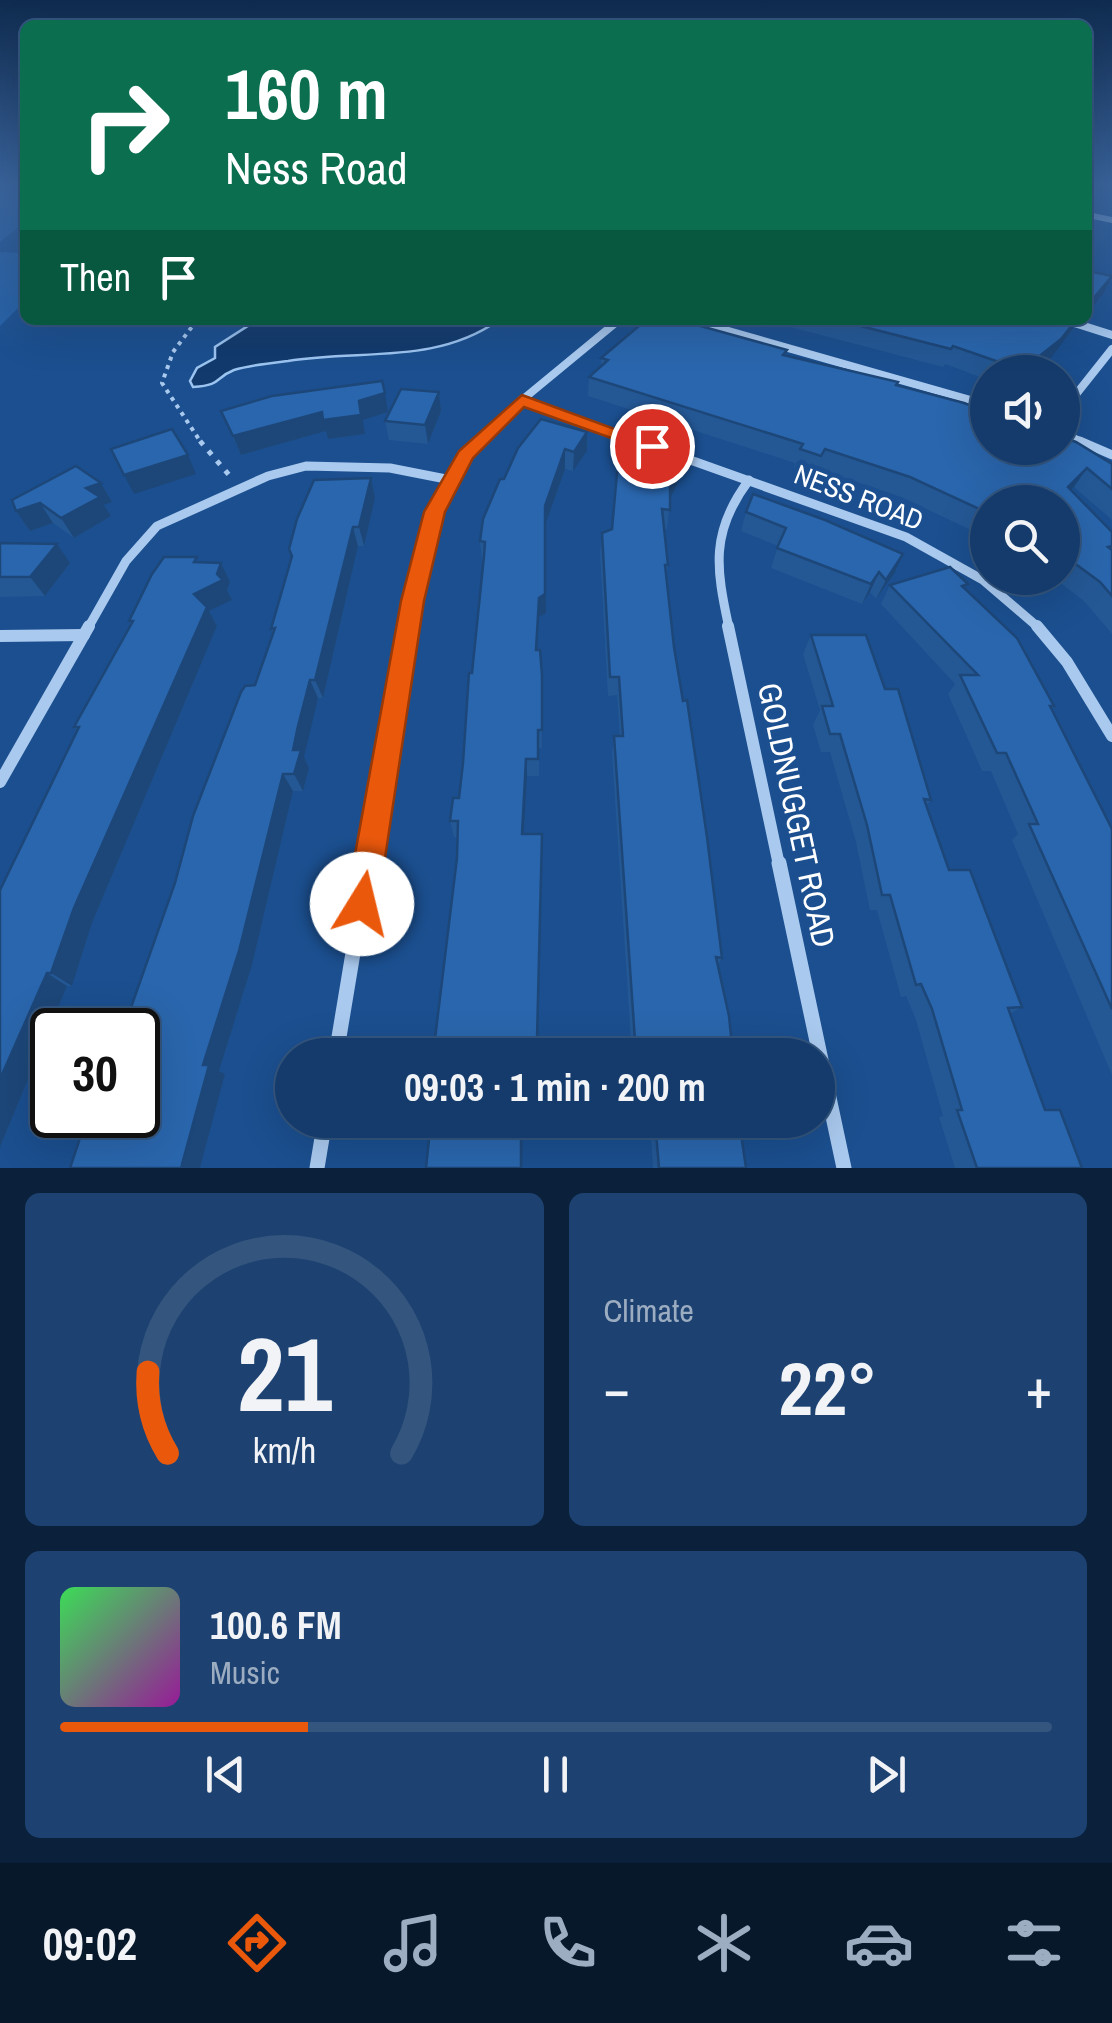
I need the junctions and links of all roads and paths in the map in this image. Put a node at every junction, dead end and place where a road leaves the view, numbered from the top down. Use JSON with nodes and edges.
{"nodes":[{"id":1,"x":192,"y":325,"type":"edge"},
{"id":2,"x":613,"y":325,"type":"edge"},
{"id":3,"x":708,"y":325,"type":"edge"},
{"id":4,"x":1081,"y":325,"type":"edge"},
{"id":5,"x":1112,"y":335,"type":"edge"},
{"id":6,"x":1112,"y":349,"type":"edge"},
{"id":7,"x":1080,"y":389,"type":"edge"},
{"id":8,"x":522,"y":400,"type":"junction"},
{"id":9,"x":970,"y":400,"type":"edge"},
{"id":10,"x":1080,"y":440,"type":"edge"},
{"id":11,"x":1112,"y":455,"type":"edge"},
{"id":12,"x":451,"y":480,"type":"junction"},
{"id":13,"x":749,"y":480,"type":"junction"},
{"id":14,"x":240,"y":487,"type":"junction"},
{"id":15,"x":84,"y":635,"type":"junction"},
{"id":16,"x":0,"y":636,"type":"edge"},
{"id":17,"x":1112,"y":736,"type":"edge"},
{"id":18,"x":0,"y":782,"type":"edge"},
{"id":19,"x":339,"y":1038,"type":"edge"},
{"id":20,"x":323,"y":1138,"type":"edge"},
{"id":21,"x":318,"y":1168,"type":"edge"},
{"id":22,"x":844,"y":1168,"type":"edge"}],
"edges":[{"from":1,"to":14,"type":"path"},
{"from":2,"to":8,"type":"street"},
{"from":3,"to":9,"type":"street"},
{"from":4,"to":5,"type":"street"},
{"from":6,"to":7,"type":"street"},
{"from":8,"to":12,"type":"street"},
{"from":8,"to":13,"type":"street","name":"NESS ROAD"},
{"from":10,"to":11,"type":"street"},
{"from":12,"to":14,"type":"street"},
{"from":12,"to":19,"type":"street"},
{"from":13,"to":17,"type":"street","name":"NESS ROAD"},
{"from":13,"to":22,"type":"street","name":"GOLDNUGGET ROAD"},
{"from":14,"to":15,"type":"street"},
{"from":15,"to":16,"type":"street"},
{"from":15,"to":18,"type":"street"},
{"from":20,"to":21,"type":"street"}]}
